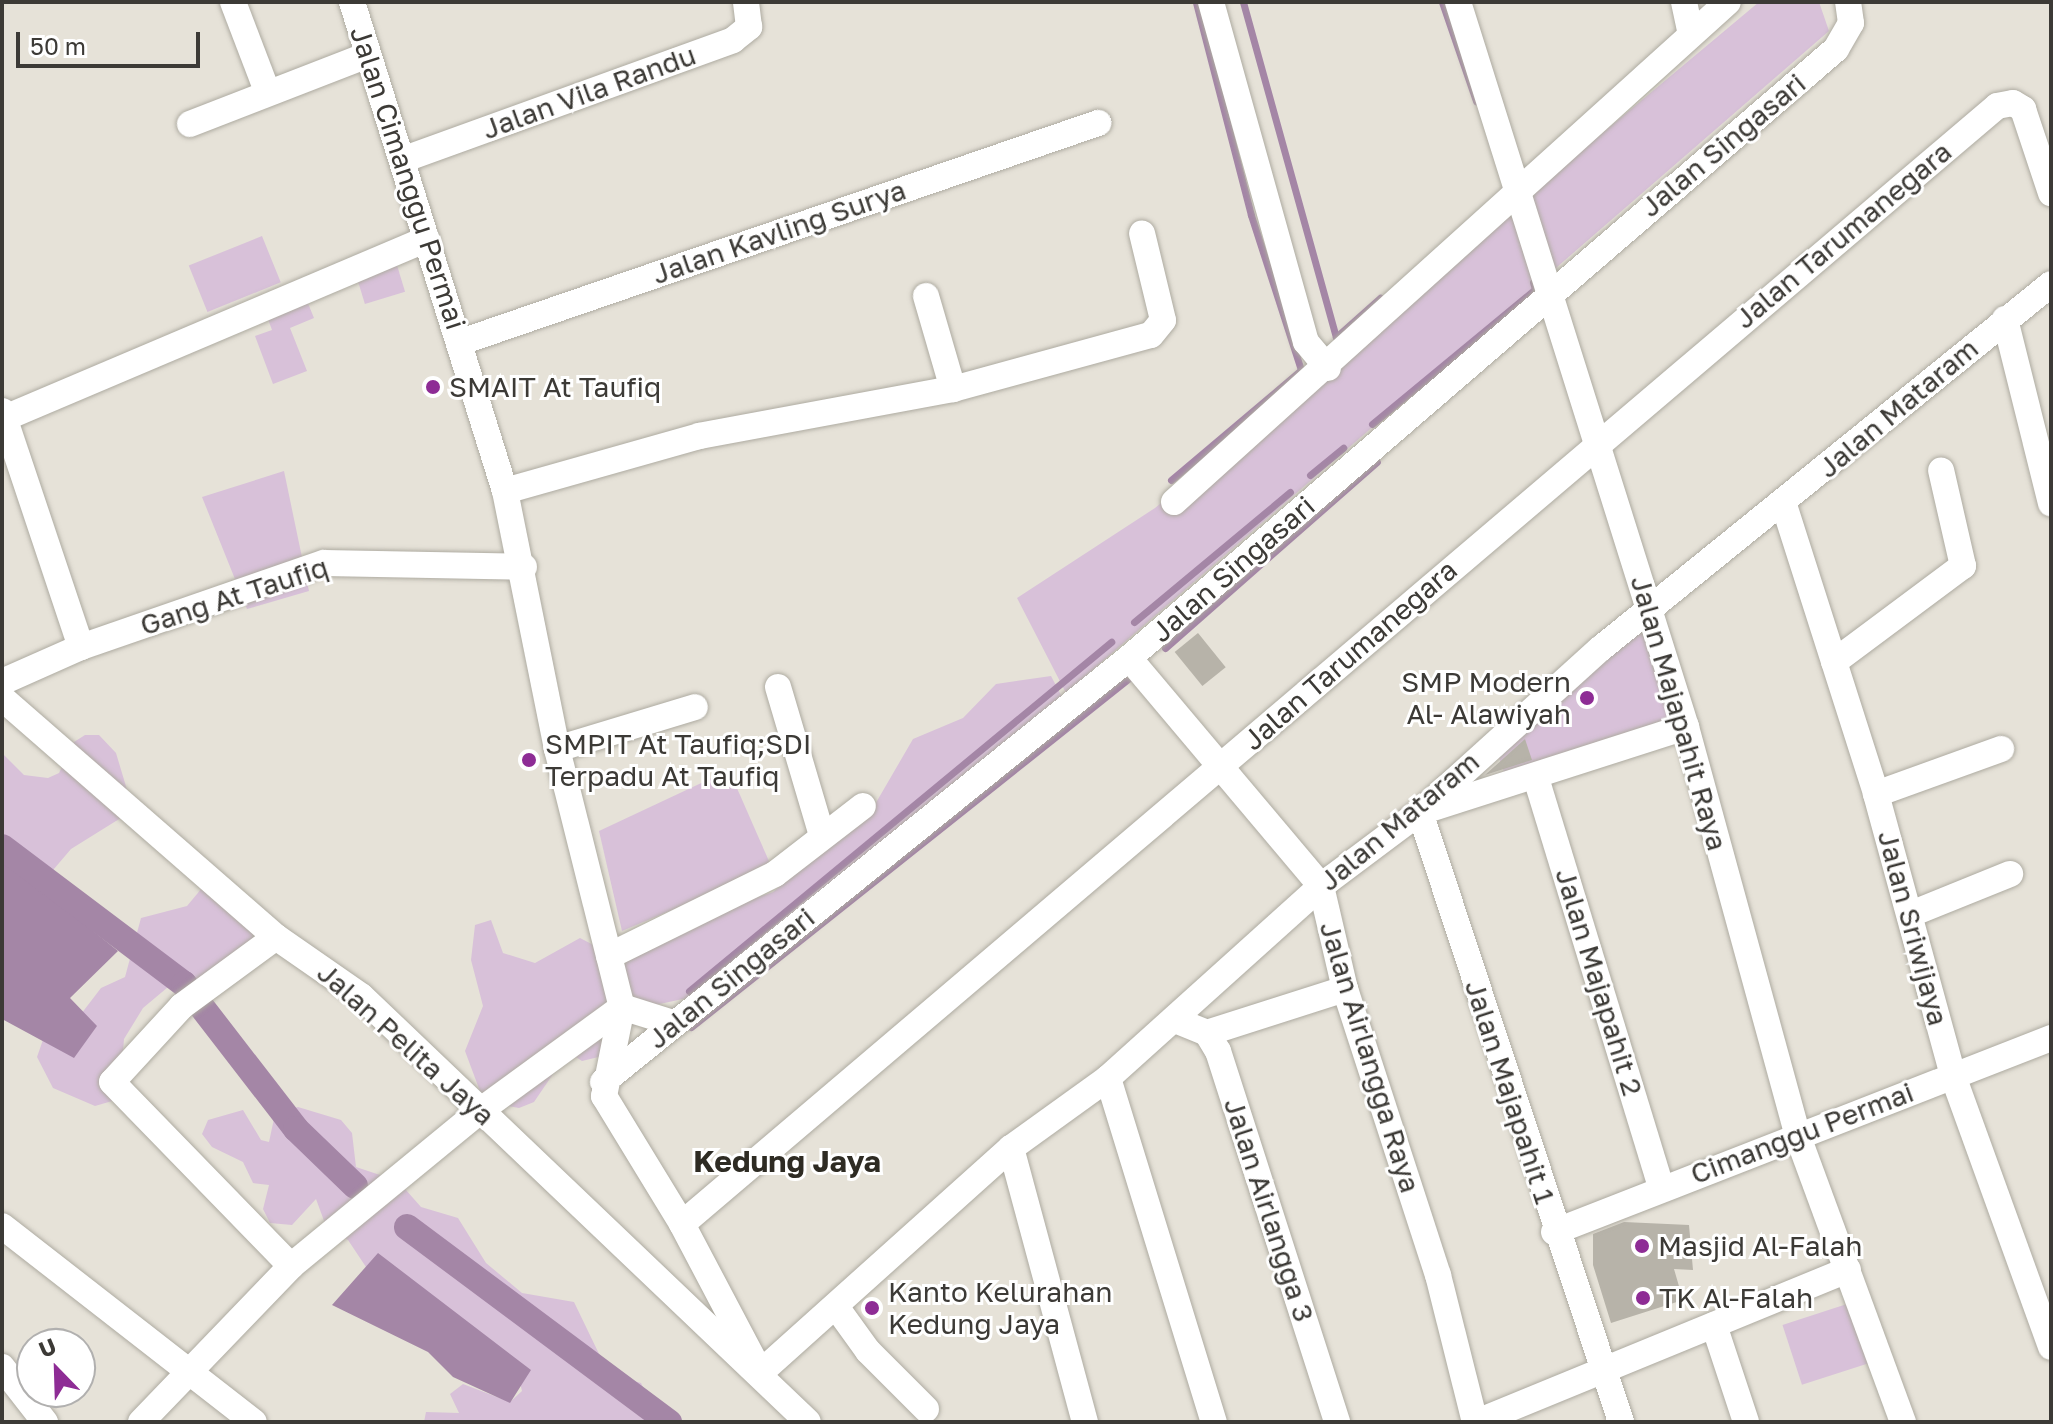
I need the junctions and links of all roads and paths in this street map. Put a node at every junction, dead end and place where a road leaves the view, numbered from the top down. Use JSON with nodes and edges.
{"nodes":[{"id":1,"x":233,"y":2,"type":"edge"},
{"id":2,"x":352,"y":2,"type":"edge"},
{"id":3,"x":746,"y":2,"type":"edge"},
{"id":4,"x":1211,"y":2,"type":"edge"},
{"id":5,"x":1458,"y":2,"type":"edge"},
{"id":6,"x":1684,"y":2,"type":"edge"},
{"id":7,"x":1728,"y":2,"type":"edge"},
{"id":8,"x":1848,"y":2,"type":"edge"},
{"id":9,"x":1690,"y":30,"type":"junction"},
{"id":10,"x":368,"y":55,"type":"junction"},
{"id":11,"x":267,"y":91,"type":"junction"},
{"id":12,"x":1098,"y":123,"type":"dead end"},
{"id":13,"x":190,"y":124,"type":"dead end"},
{"id":14,"x":402,"y":160,"type":"junction"},
{"id":15,"x":2051,"y":193,"type":"edge"},
{"id":16,"x":1520,"y":194,"type":"junction"},
{"id":17,"x":1142,"y":233,"type":"dead end"},
{"id":18,"x":427,"y":239,"type":"junction"},
{"id":19,"x":2051,"y":284,"type":"edge"},
{"id":20,"x":1549,"y":292,"type":"junction"},
{"id":21,"x":926,"y":296,"type":"dead end"},
{"id":22,"x":2005,"y":319,"type":"junction"},
{"id":23,"x":461,"y":342,"type":"junction"},
{"id":24,"x":1328,"y":368,"type":"junction"},
{"id":25,"x":953,"y":389,"type":"junction"},
{"id":26,"x":3,"y":414,"type":"edge"},
{"id":27,"x":1596,"y":444,"type":"junction"},
{"id":28,"x":1941,"y":470,"type":"dead end"},
{"id":29,"x":505,"y":491,"type":"junction"},
{"id":30,"x":1174,"y":502,"type":"dead end"},
{"id":31,"x":2051,"y":503,"type":"edge"},
{"id":32,"x":1784,"y":505,"type":"junction"},
{"id":33,"x":524,"y":567,"type":"junction"},
{"id":34,"x":1650,"y":609,"type":"junction"},
{"id":35,"x":81,"y":647,"type":"junction"},
{"id":36,"x":1129,"y":658,"type":"junction"},
{"id":37,"x":1834,"y":662,"type":"junction"},
{"id":38,"x":2,"y":682,"type":"edge"},
{"id":39,"x":778,"y":687,"type":"dead end"},
{"id":40,"x":2,"y":698,"type":"edge"},
{"id":41,"x":695,"y":707,"type":"dead end"},
{"id":42,"x":1686,"y":727,"type":"junction"},
{"id":43,"x":557,"y":749,"type":"junction"},
{"id":44,"x":2001,"y":749,"type":"dead end"},
{"id":45,"x":1220,"y":766,"type":"junction"},
{"id":46,"x":1536,"y":778,"type":"junction"},
{"id":47,"x":1876,"y":794,"type":"junction"},
{"id":48,"x":863,"y":806,"type":"dead end"},
{"id":49,"x":1420,"y":812,"type":"junction"},
{"id":50,"x":822,"y":836,"type":"junction"},
{"id":51,"x":2010,"y":874,"type":"dead end"},
{"id":52,"x":1321,"y":886,"type":"junction"},
{"id":53,"x":1911,"y":914,"type":"junction"},
{"id":54,"x":276,"y":937,"type":"junction"},
{"id":55,"x":609,"y":956,"type":"junction"},
{"id":56,"x":1345,"y":989,"type":"junction"},
{"id":57,"x":622,"y":1007,"type":"junction"},
{"id":58,"x":1175,"y":1020,"type":"junction"},
{"id":59,"x":672,"y":1023,"type":"junction"},
{"id":60,"x":1207,"y":1033,"type":"junction"},
{"id":61,"x":2051,"y":1038,"type":"edge"},
{"id":62,"x":1953,"y":1076,"type":"junction"},
{"id":63,"x":1108,"y":1078,"type":"junction"},
{"id":64,"x":603,"y":1082,"type":"junction"},
{"id":65,"x":481,"y":1110,"type":"junction"},
{"id":66,"x":1797,"y":1134,"type":"junction"},
{"id":67,"x":1011,"y":1148,"type":"junction"},
{"id":68,"x":1661,"y":1187,"type":"junction"},
{"id":69,"x":682,"y":1224,"type":"junction"},
{"id":70,"x":2,"y":1226,"type":"edge"},
{"id":71,"x":1554,"y":1232,"type":"junction"},
{"id":72,"x":291,"y":1266,"type":"junction"},
{"id":73,"x":1848,"y":1270,"type":"junction"},
{"id":74,"x":837,"y":1308,"type":"junction"},
{"id":75,"x":1714,"y":1325,"type":"junction"},
{"id":76,"x":2051,"y":1347,"type":"edge"},
{"id":77,"x":2,"y":1367,"type":"edge"},
{"id":78,"x":190,"y":1369,"type":"junction"},
{"id":79,"x":1602,"y":1372,"type":"junction"},
{"id":80,"x":760,"y":1373,"type":"junction"},
{"id":81,"x":926,"y":1409,"type":"dead end"},
{"id":82,"x":45,"y":1422,"type":"edge"},
{"id":83,"x":141,"y":1422,"type":"edge"},
{"id":84,"x":254,"y":1422,"type":"edge"},
{"id":85,"x":808,"y":1422,"type":"edge"},
{"id":86,"x":1085,"y":1422,"type":"edge"},
{"id":87,"x":1214,"y":1422,"type":"edge"},
{"id":88,"x":1337,"y":1422,"type":"edge"},
{"id":89,"x":1476,"y":1422,"type":"edge"},
{"id":90,"x":1621,"y":1422,"type":"edge"},
{"id":91,"x":1746,"y":1422,"type":"edge"},
{"id":92,"x":1903,"y":1422,"type":"edge"}],
"edges":[{"from":1,"to":11,"type":"street"},
{"from":2,"to":10,"type":"street","name":"Jalan Cimanggu Permai"},
{"from":3,"to":14,"type":"street","name":"Jalan Vila Randu"},
{"from":4,"to":24,"type":"street"},
{"from":5,"to":16,"type":"street","name":"Jalan Majapahit Raya"},
{"from":6,"to":9,"type":"street"},
{"from":7,"to":9,"type":"street"},
{"from":8,"to":20,"type":"street","name":"Jalan Singasari"},
{"from":9,"to":16,"type":"street"},
{"from":10,"to":11,"type":"street"},
{"from":10,"to":14,"type":"street","name":"Jalan Cimanggu Permai"},
{"from":11,"to":13,"type":"street"},
{"from":12,"to":23,"type":"street","name":"Jalan Kavling Surya"},
{"from":14,"to":18,"type":"street","name":"Jalan Cimanggu Permai"},
{"from":15,"to":27,"type":"street","name":"Jalan Tarumanegara"},
{"from":16,"to":20,"type":"street","name":"Jalan Majapahit Raya"},
{"from":16,"to":24,"type":"street"},
{"from":17,"to":25,"type":"street"},
{"from":18,"to":23,"type":"street","name":"Jalan Cimanggu Permai"},
{"from":18,"to":26,"type":"street"},
{"from":19,"to":22,"type":"street","name":"Jalan Mataram"},
{"from":20,"to":27,"type":"street","name":"Jalan Majapahit Raya"},
{"from":20,"to":36,"type":"street","name":"Jalan Singasari"},
{"from":21,"to":25,"type":"street"},
{"from":22,"to":31,"type":"street"},
{"from":22,"to":32,"type":"street","name":"Jalan Mataram"},
{"from":23,"to":29,"type":"street","name":"Jalan Cimanggu Permai"},
{"from":24,"to":30,"type":"street"},
{"from":25,"to":29,"type":"street"},
{"from":26,"to":35,"type":"street"},
{"from":27,"to":34,"type":"street","name":"Jalan Majapahit Raya"},
{"from":27,"to":45,"type":"street","name":"Jalan Tarumanegara"},
{"from":28,"to":37,"type":"street"},
{"from":29,"to":33,"type":"street","name":"Jalan Cimanggu Permai"},
{"from":32,"to":34,"type":"street","name":"Jalan Mataram"},
{"from":32,"to":37,"type":"street","name":"Jalan Sriwijaya"},
{"from":33,"to":35,"type":"street","name":"Gang At Taufiq"},
{"from":33,"to":43,"type":"street","name":"Jalan Cimanggu Permai"},
{"from":34,"to":42,"type":"street","name":"Jalan Majapahit Raya"},
{"from":34,"to":49,"type":"street","name":"Jalan Mataram"},
{"from":35,"to":38,"type":"street","name":"Gang At Taufiq"},
{"from":36,"to":45,"type":"street","name":"Jalan Airlangga Raya"},
{"from":36,"to":59,"type":"street","name":"Jalan Singasari"},
{"from":37,"to":47,"type":"street","name":"Jalan Sriwijaya"},
{"from":39,"to":50,"type":"street"},
{"from":40,"to":54,"type":"street","name":"Jalan Pelita Jaya"},
{"from":41,"to":43,"type":"street"},
{"from":42,"to":46,"type":"street"},
{"from":42,"to":66,"type":"street","name":"Jalan Majapahit Raya"},
{"from":43,"to":55,"type":"street","name":"Jalan Cimanggu Permai"},
{"from":44,"to":47,"type":"street"},
{"from":45,"to":52,"type":"street","name":"Jalan Airlangga Raya"},
{"from":45,"to":69,"type":"street","name":"Jalan Tarumanegara"},
{"from":46,"to":49,"type":"street"},
{"from":46,"to":68,"type":"street","name":"Jalan Majapahit 2"},
{"from":47,"to":53,"type":"street","name":"Jalan Sriwijaya"},
{"from":48,"to":50,"type":"street"},
{"from":49,"to":52,"type":"street","name":"Jalan Mataram"},
{"from":49,"to":71,"type":"street","name":"Jalan Majapahit 1"},
{"from":50,"to":55,"type":"street"},
{"from":51,"to":53,"type":"street"},
{"from":52,"to":56,"type":"street","name":"Jalan Airlangga Raya"},
{"from":52,"to":58,"type":"street","name":"Jalan Mataram"},
{"from":53,"to":62,"type":"street","name":"Jalan Sriwijaya"},
{"from":54,"to":65,"type":"street","name":"Jalan Pelita Jaya"},
{"from":54,"to":72,"type":"street"},
{"from":55,"to":57,"type":"street","name":"Jalan Cimanggu Permai"},
{"from":56,"to":60,"type":"street"},
{"from":56,"to":89,"type":"street","name":"Jalan Airlangga Raya"},
{"from":57,"to":59,"type":"street"},
{"from":57,"to":64,"type":"street","name":"Jalan Cimanggu Permai"},
{"from":57,"to":65,"type":"street"},
{"from":58,"to":60,"type":"street"},
{"from":58,"to":63,"type":"street","name":"Jalan Mataram"},
{"from":59,"to":64,"type":"street","name":"Jalan Singasari"},
{"from":60,"to":88,"type":"street","name":"Jalan Airlangga 3"},
{"from":61,"to":62,"type":"street","name":"Cimanggu Permai"},
{"from":62,"to":66,"type":"street","name":"Cimanggu Permai"},
{"from":62,"to":76,"type":"street","name":"Jalan Sriwijaya"},
{"from":63,"to":67,"type":"street","name":"Jalan Mataram"},
{"from":63,"to":87,"type":"street"},
{"from":64,"to":69,"type":"street"},
{"from":65,"to":72,"type":"street"},
{"from":65,"to":80,"type":"street","name":"Jalan Pelita Jaya"},
{"from":66,"to":68,"type":"street","name":"Cimanggu Permai"},
{"from":66,"to":73,"type":"street","name":"Jalan Majapahit Raya"},
{"from":67,"to":74,"type":"street","name":"Jalan Mataram"},
{"from":67,"to":86,"type":"street"},
{"from":68,"to":71,"type":"street","name":"Cimanggu Permai"},
{"from":69,"to":80,"type":"street"},
{"from":70,"to":78,"type":"street"},
{"from":71,"to":79,"type":"street","name":"Jalan Majapahit 1"},
{"from":72,"to":78,"type":"street"},
{"from":73,"to":75,"type":"street"},
{"from":73,"to":92,"type":"street","name":"Jalan Majapahit Raya"},
{"from":74,"to":80,"type":"street","name":"Jalan Mataram"},
{"from":74,"to":81,"type":"street"},
{"from":75,"to":79,"type":"street"},
{"from":75,"to":91,"type":"street"},
{"from":77,"to":82,"type":"street"},
{"from":78,"to":83,"type":"street"},
{"from":78,"to":84,"type":"street"},
{"from":79,"to":89,"type":"street"},
{"from":79,"to":90,"type":"street","name":"Jalan Majapahit 1"},
{"from":80,"to":85,"type":"street"}]}
